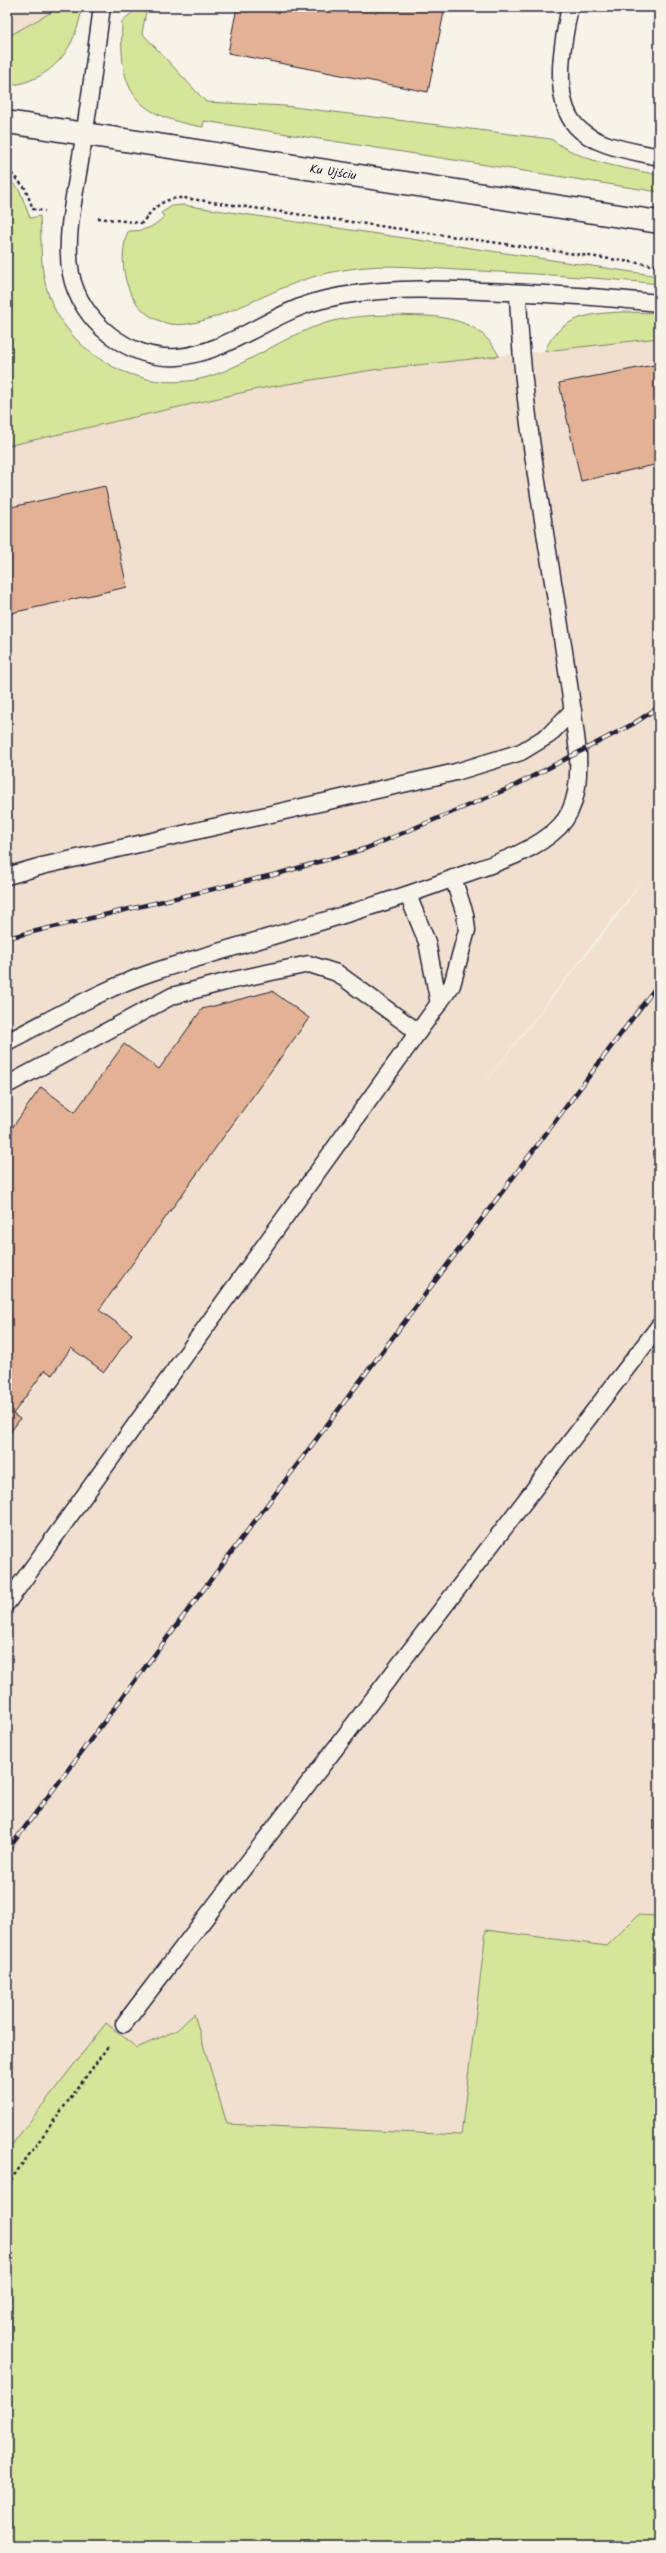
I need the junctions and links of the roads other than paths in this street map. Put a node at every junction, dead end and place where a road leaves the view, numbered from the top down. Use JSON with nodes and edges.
{"nodes":[{"id":1,"x":102,"y":7,"type":"edge"},
{"id":2,"x":570,"y":7,"type":"edge"},
{"id":3,"x":7,"y":122,"type":"edge"},
{"id":4,"x":85,"y":133,"type":"junction"},
{"id":5,"x":659,"y":156,"type":"edge"},
{"id":6,"x":659,"y":222,"type":"edge"},
{"id":7,"x":518,"y":292,"type":"junction"},
{"id":8,"x":659,"y":302,"type":"edge"},
{"id":9,"x":572,"y":710,"type":"junction"},
{"id":10,"x":7,"y":876,"type":"edge"},
{"id":11,"x":453,"y":878,"type":"junction"},
{"id":12,"x":408,"y":895,"type":"junction"},
{"id":13,"x":439,"y":1004,"type":"junction"},
{"id":14,"x":418,"y":1032,"type":"junction"},
{"id":15,"x":7,"y":1042,"type":"edge"},
{"id":16,"x":7,"y":1085,"type":"edge"},
{"id":17,"x":659,"y":1326,"type":"edge"},
{"id":18,"x":7,"y":1603,"type":"edge"},
{"id":19,"x":124,"y":2024,"type":"road end"}],
"edges":[{"from":1,"to":4,"type":"lane"},
{"from":2,"to":5,"type":"lane"},
{"from":3,"to":4,"type":"street","name":"Ku Ujściu"},
{"from":4,"to":6,"type":"street","name":"Ku Ujściu"},
{"from":4,"to":7,"type":"lane"},
{"from":7,"to":8,"type":"lane"},
{"from":7,"to":9,"type":"lane"},
{"from":9,"to":10,"type":"lane"},
{"from":9,"to":11,"type":"lane"},
{"from":11,"to":12,"type":"lane"},
{"from":11,"to":13,"type":"lane"},
{"from":12,"to":13,"type":"lane"},
{"from":12,"to":15,"type":"lane"},
{"from":13,"to":14,"type":"lane"},
{"from":14,"to":16,"type":"lane"},
{"from":14,"to":18,"type":"lane"},
{"from":17,"to":19,"type":"lane"}]}
